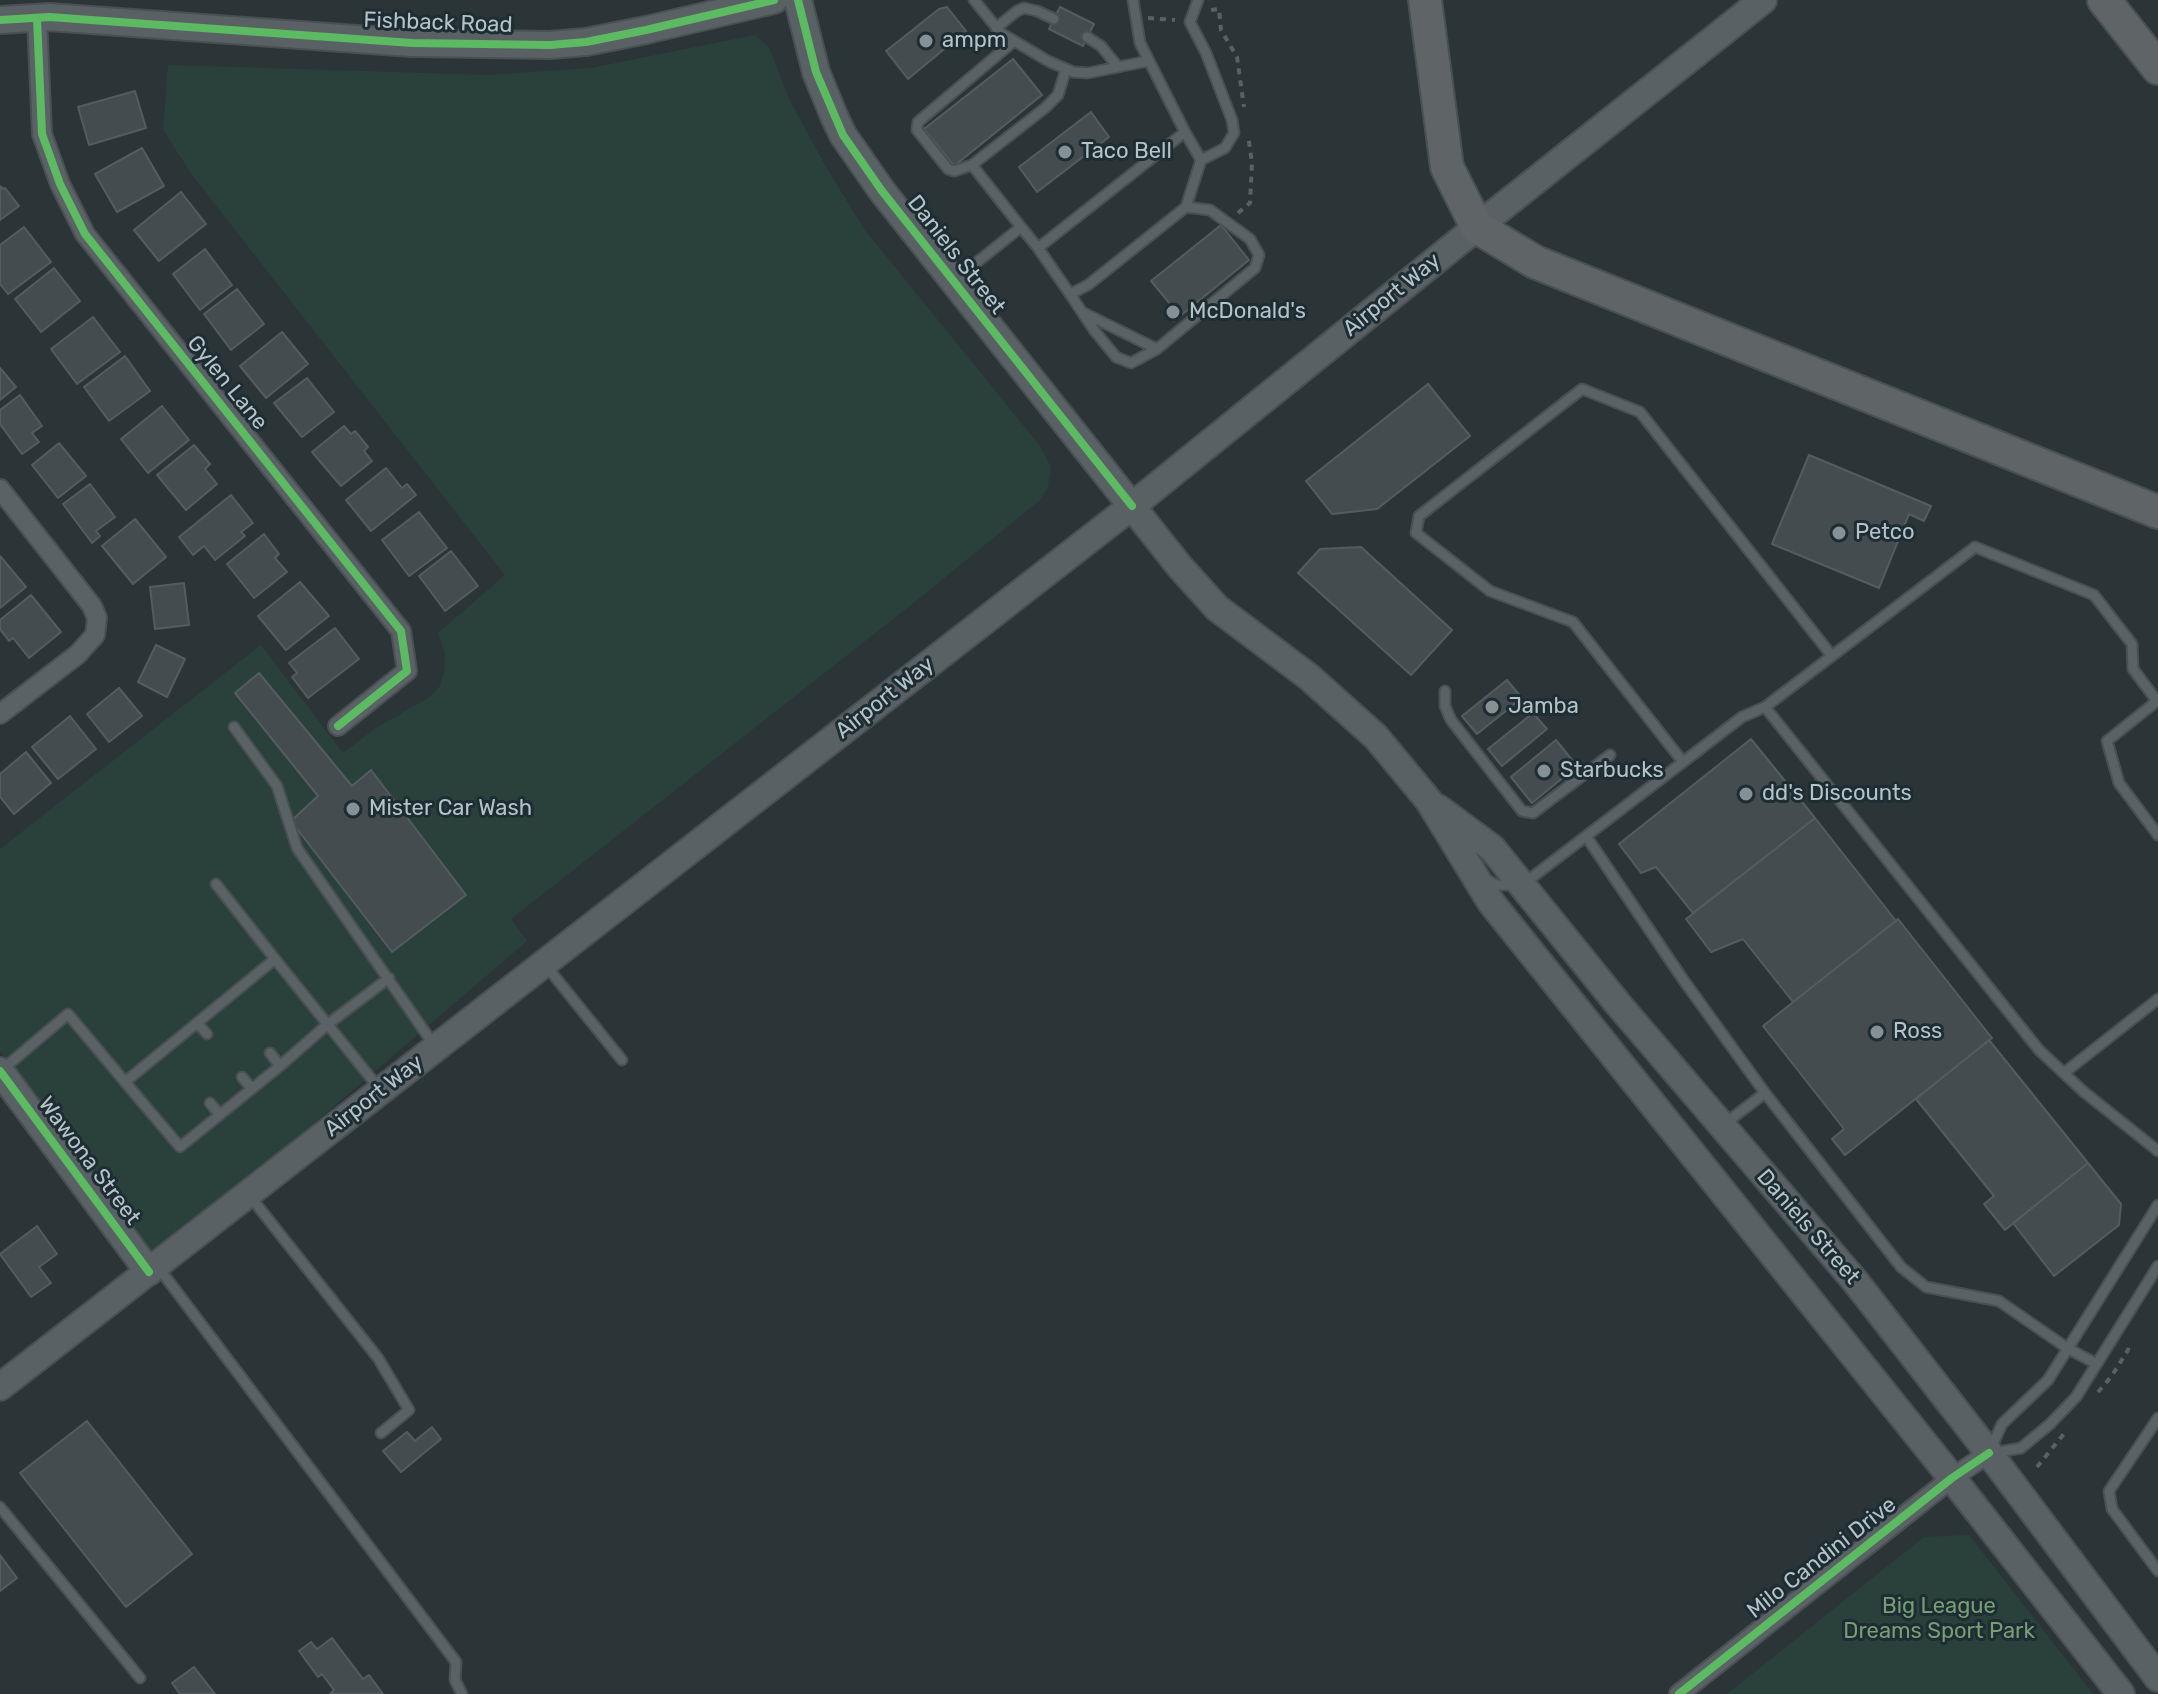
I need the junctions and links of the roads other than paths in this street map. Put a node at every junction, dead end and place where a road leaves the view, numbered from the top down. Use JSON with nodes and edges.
{"nodes":[{"id":1,"x":774,"y":0,"type":"edge"},
{"id":2,"x":798,"y":0,"type":"edge"},
{"id":3,"x":974,"y":0,"type":"edge"},
{"id":4,"x":1133,"y":0,"type":"edge"},
{"id":5,"x":1196,"y":0,"type":"edge"},
{"id":6,"x":1425,"y":0,"type":"edge"},
{"id":7,"x":1763,"y":0,"type":"edge"},
{"id":8,"x":2104,"y":0,"type":"edge"},
{"id":9,"x":37,"y":18,"type":"junction"},
{"id":10,"x":1054,"y":19,"type":"dead end"},
{"id":11,"x":0,"y":20,"type":"edge"},
{"id":12,"x":996,"y":28,"type":"junction"},
{"id":13,"x":1087,"y":37,"type":"dead end"},
{"id":14,"x":1014,"y":41,"type":"junction"},
{"id":15,"x":1148,"y":61,"type":"junction"},
{"id":16,"x":1118,"y":67,"type":"junction"},
{"id":17,"x":2158,"y":68,"type":"edge"},
{"id":18,"x":1066,"y":69,"type":"junction"},
{"id":19,"x":1185,"y":132,"type":"junction"},
{"id":20,"x":1201,"y":160,"type":"junction"},
{"id":21,"x":972,"y":165,"type":"junction"},
{"id":22,"x":1186,"y":207,"type":"junction"},
{"id":23,"x":1021,"y":227,"type":"junction"},
{"id":24,"x":1477,"y":227,"type":"junction"},
{"id":25,"x":1038,"y":248,"type":"junction"},
{"id":26,"x":954,"y":281,"type":"junction"},
{"id":27,"x":1070,"y":294,"type":"junction"},
{"id":28,"x":1082,"y":312,"type":"junction"},
{"id":29,"x":1157,"y":349,"type":"junction"},
{"id":30,"x":0,"y":489,"type":"edge"},
{"id":31,"x":1132,"y":506,"type":"junction"},
{"id":32,"x":2158,"y":512,"type":"edge"},
{"id":33,"x":1832,"y":656,"type":"junction"},
{"id":34,"x":1445,"y":691,"type":"dead end"},
{"id":35,"x":1765,"y":707,"type":"junction"},
{"id":36,"x":0,"y":714,"type":"edge"},
{"id":37,"x":338,"y":726,"type":"dead end"},
{"id":38,"x":234,"y":727,"type":"dead end"},
{"id":39,"x":1610,"y":755,"type":"dead end"},
{"id":40,"x":1683,"y":762,"type":"junction"},
{"id":41,"x":1429,"y":801,"type":"junction"},
{"id":42,"x":2158,"y":835,"type":"edge"},
{"id":43,"x":1586,"y":836,"type":"junction"},
{"id":44,"x":1470,"y":869,"type":"junction"},
{"id":45,"x":216,"y":884,"type":"dead end"},
{"id":46,"x":1522,"y":885,"type":"junction"},
{"id":47,"x":275,"y":959,"type":"junction"},
{"id":48,"x":544,"y":964,"type":"junction"},
{"id":49,"x":389,"y":978,"type":"junction"},
{"id":50,"x":2158,"y":999,"type":"edge"},
{"id":51,"x":227,"y":1000,"type":"junction"},
{"id":52,"x":236,"y":1010,"type":"dead end"},
{"id":53,"x":197,"y":1023,"type":"junction"},
{"id":54,"x":328,"y":1024,"type":"junction"},
{"id":55,"x":207,"y":1034,"type":"dead end"},
{"id":56,"x":167,"y":1047,"type":"junction"},
{"id":57,"x":436,"y":1048,"type":"junction"},
{"id":58,"x":270,"y":1053,"type":"dead end"},
{"id":59,"x":176,"y":1058,"type":"dead end"},
{"id":60,"x":622,"y":1060,"type":"dead end"},
{"id":61,"x":280,"y":1066,"type":"junction"},
{"id":62,"x":0,"y":1071,"type":"edge"},
{"id":63,"x":2064,"y":1073,"type":"junction"},
{"id":64,"x":242,"y":1077,"type":"dead end"},
{"id":65,"x":125,"y":1082,"type":"junction"},
{"id":66,"x":252,"y":1089,"type":"junction"},
{"id":67,"x":381,"y":1091,"type":"junction"},
{"id":68,"x":1765,"y":1093,"type":"junction"},
{"id":69,"x":210,"y":1103,"type":"dead end"},
{"id":70,"x":220,"y":1115,"type":"junction"},
{"id":71,"x":1721,"y":1127,"type":"junction"},
{"id":72,"x":2158,"y":1151,"type":"edge"},
{"id":73,"x":249,"y":1194,"type":"junction"},
{"id":74,"x":2158,"y":1205,"type":"edge"},
{"id":75,"x":2158,"y":1266,"type":"edge"},
{"id":76,"x":153,"y":1269,"type":"junction"},
{"id":77,"x":2067,"y":1348,"type":"junction"},
{"id":78,"x":2095,"y":1363,"type":"junction"},
{"id":79,"x":0,"y":1387,"type":"edge"},
{"id":80,"x":2158,"y":1418,"type":"edge"},
{"id":81,"x":381,"y":1433,"type":"dead end"},
{"id":82,"x":1989,"y":1453,"type":"junction"},
{"id":83,"x":1952,"y":1478,"type":"junction"},
{"id":84,"x":0,"y":1507,"type":"edge"},
{"id":85,"x":2158,"y":1571,"type":"edge"},
{"id":86,"x":140,"y":1678,"type":"dead end"},
{"id":87,"x":2158,"y":1678,"type":"edge"},
{"id":88,"x":462,"y":1694,"type":"edge"},
{"id":89,"x":1679,"y":1694,"type":"edge"},
{"id":90,"x":2121,"y":1694,"type":"edge"}],
"edges":[{"from":1,"to":9,"type":"main road","name":"Fishback Road"},
{"from":2,"to":26,"type":"main road","name":"Daniels Street"},
{"from":3,"to":12,"type":"lane"},
{"from":4,"to":15,"type":"lane"},
{"from":5,"to":20,"type":"lane"},
{"from":6,"to":24,"type":"highway"},
{"from":7,"to":24,"type":"main road","name":"Airport Way"},
{"from":8,"to":17,"type":"highway"},
{"from":9,"to":11,"type":"main road","name":"Fishback Road"},
{"from":9,"to":37,"type":"street","name":"Gylen Lane"},
{"from":10,"to":12,"type":"lane"},
{"from":12,"to":14,"type":"lane"},
{"from":13,"to":16,"type":"lane"},
{"from":14,"to":18,"type":"lane"},
{"from":14,"to":21,"type":"lane"},
{"from":15,"to":16,"type":"lane"},
{"from":15,"to":19,"type":"lane"},
{"from":16,"to":18,"type":"lane"},
{"from":18,"to":21,"type":"lane"},
{"from":19,"to":20,"type":"lane"},
{"from":19,"to":25,"type":"lane"},
{"from":20,"to":22,"type":"lane"},
{"from":21,"to":23,"type":"lane"},
{"from":22,"to":27,"type":"lane"},
{"from":22,"to":29,"type":"lane"},
{"from":23,"to":25,"type":"lane"},
{"from":23,"to":26,"type":"lane"},
{"from":24,"to":31,"type":"main road","name":"Airport Way"},
{"from":24,"to":32,"type":"highway"},
{"from":25,"to":27,"type":"lane"},
{"from":26,"to":31,"type":"main road","name":"Daniels Street"},
{"from":27,"to":28,"type":"lane"},
{"from":28,"to":29,"type":"lane"},
{"from":28,"to":29,"type":"lane"},
{"from":30,"to":36,"type":"street"},
{"from":31,"to":41,"type":"main road","name":"Daniels Street"},
{"from":31,"to":48,"type":"main road","name":"Airport Way"},
{"from":33,"to":35,"type":"lane"},
{"from":33,"to":40,"type":"lane"},
{"from":33,"to":42,"type":"lane"},
{"from":34,"to":39,"type":"lane"},
{"from":35,"to":40,"type":"lane"},
{"from":35,"to":63,"type":"lane"},
{"from":38,"to":49,"type":"lane"},
{"from":40,"to":43,"type":"lane"},
{"from":41,"to":44,"type":"main road","name":"Daniels Street"},
{"from":41,"to":46,"type":"main road","name":"Daniels Street"},
{"from":43,"to":46,"type":"lane"},
{"from":43,"to":68,"type":"lane"},
{"from":44,"to":46,"type":"lane"},
{"from":44,"to":83,"type":"main road","name":"Daniels Street"},
{"from":45,"to":47,"type":"lane"},
{"from":46,"to":71,"type":"main road","name":"Daniels Street"},
{"from":47,"to":51,"type":"lane"},
{"from":47,"to":54,"type":"lane"},
{"from":48,"to":57,"type":"main road","name":"Airport Way"},
{"from":48,"to":60,"type":"lane"},
{"from":49,"to":54,"type":"lane"},
{"from":49,"to":57,"type":"lane"},
{"from":50,"to":63,"type":"lane"},
{"from":51,"to":52,"type":"lane"},
{"from":51,"to":53,"type":"lane"},
{"from":53,"to":55,"type":"lane"},
{"from":53,"to":56,"type":"lane"},
{"from":54,"to":61,"type":"lane"},
{"from":54,"to":67,"type":"lane"},
{"from":56,"to":59,"type":"lane"},
{"from":56,"to":65,"type":"lane"},
{"from":57,"to":67,"type":"main road","name":"Airport Way"},
{"from":58,"to":61,"type":"lane"},
{"from":61,"to":66,"type":"lane"},
{"from":62,"to":65,"type":"lane"},
{"from":62,"to":76,"type":"main road","name":"Wawona Street"},
{"from":63,"to":72,"type":"lane"},
{"from":64,"to":66,"type":"lane"},
{"from":65,"to":70,"type":"lane"},
{"from":66,"to":70,"type":"lane"},
{"from":67,"to":73,"type":"main road","name":"Airport Way"},
{"from":68,"to":71,"type":"lane"},
{"from":68,"to":77,"type":"lane"},
{"from":69,"to":70,"type":"lane"},
{"from":71,"to":82,"type":"main road","name":"Daniels Street"},
{"from":73,"to":76,"type":"main road","name":"Airport Way"},
{"from":73,"to":81,"type":"lane"},
{"from":74,"to":77,"type":"lane"},
{"from":75,"to":78,"type":"lane"},
{"from":76,"to":79,"type":"main road","name":"Airport Way"},
{"from":76,"to":88,"type":"lane"},
{"from":77,"to":78,"type":"lane"},
{"from":77,"to":82,"type":"lane"},
{"from":78,"to":82,"type":"lane"},
{"from":80,"to":85,"type":"lane"},
{"from":82,"to":83,"type":"street","name":"Milo Candini Drive"},
{"from":82,"to":87,"type":"main road","name":"Daniels Street"},
{"from":83,"to":89,"type":"street","name":"Milo Candini Drive"},
{"from":83,"to":90,"type":"main road","name":"Daniels Street"},
{"from":84,"to":86,"type":"lane"}]}
